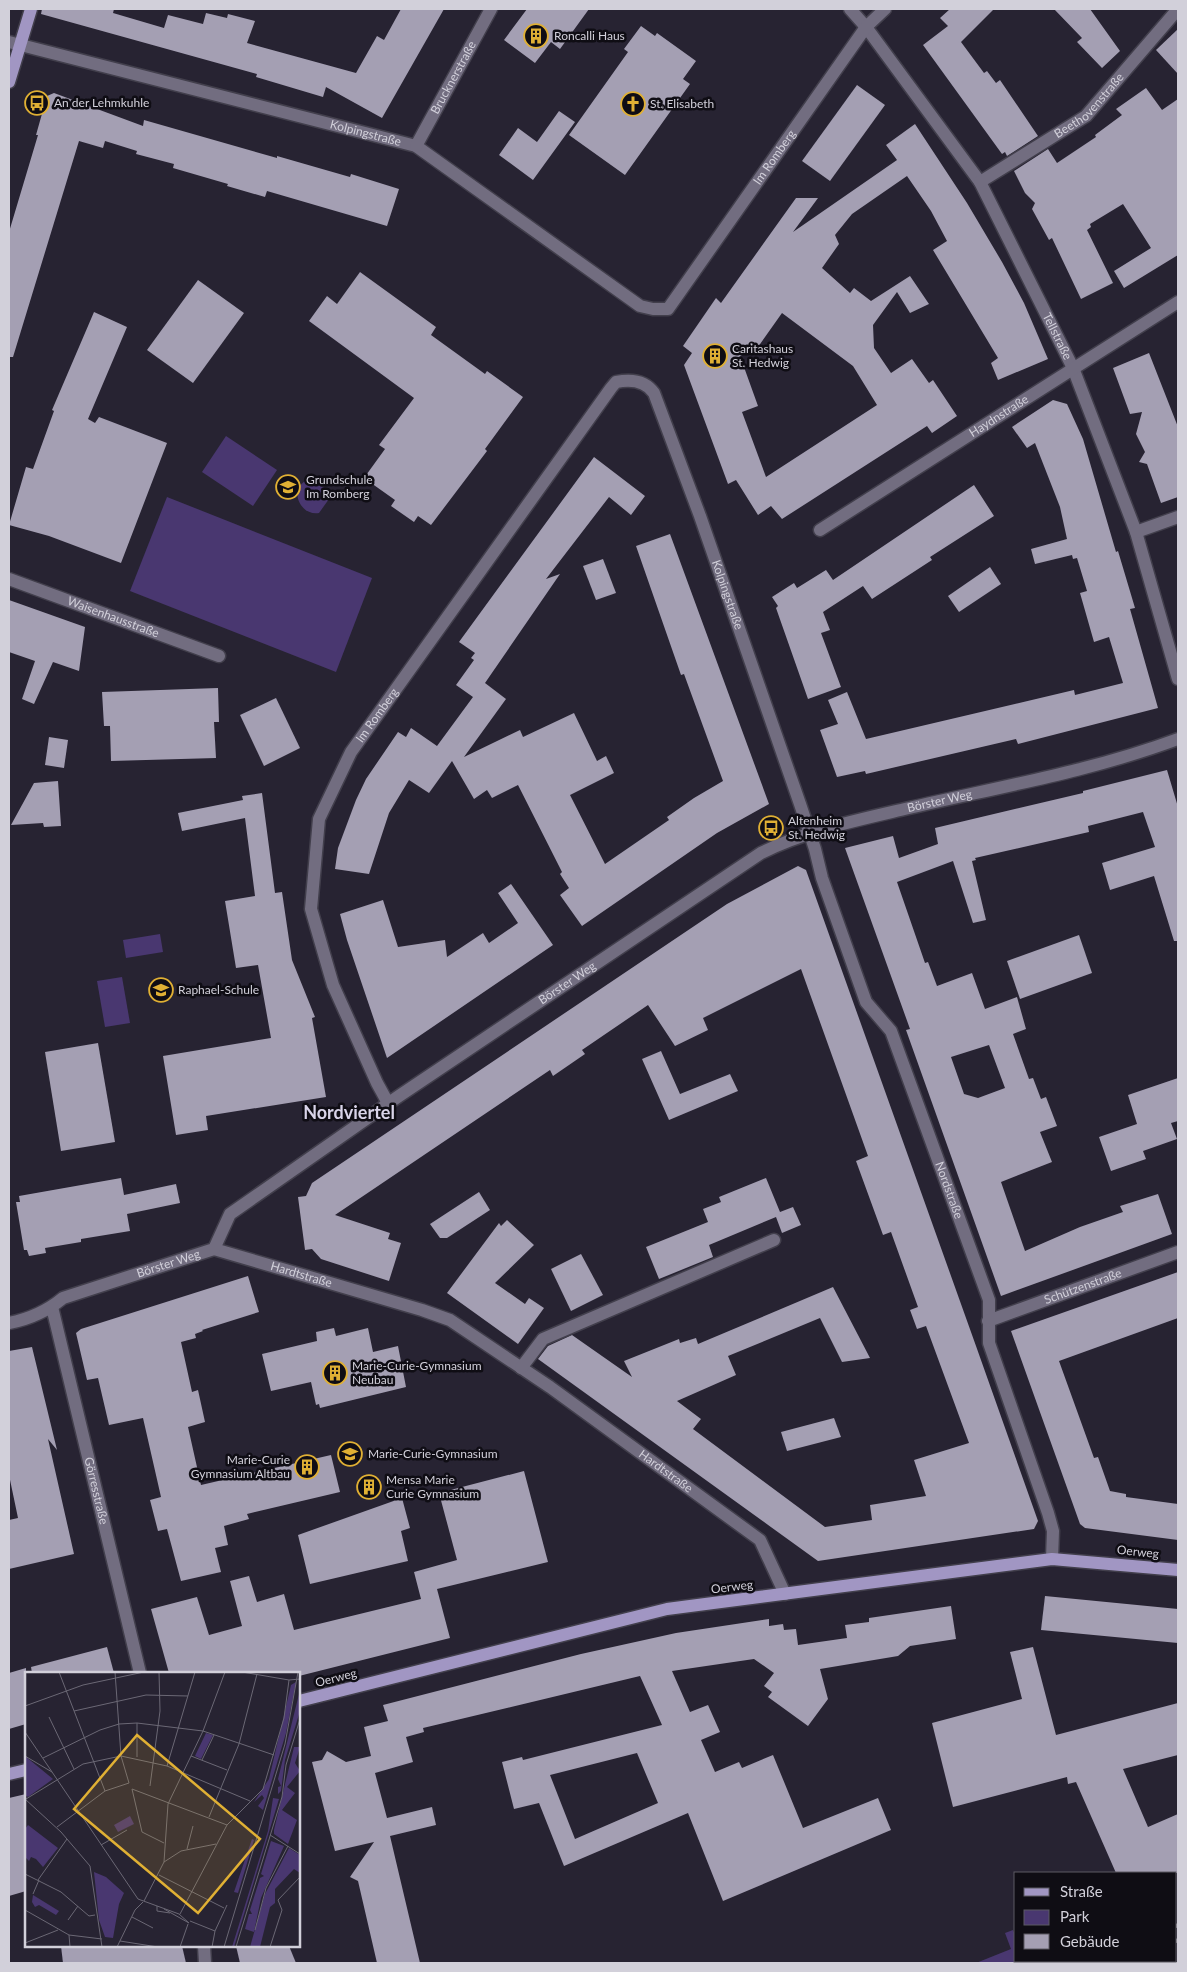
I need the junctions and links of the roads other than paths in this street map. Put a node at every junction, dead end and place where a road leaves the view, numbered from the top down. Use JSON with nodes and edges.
{"nodes":[{"id":1,"x":31,"y":9,"type":"edge"},
{"id":2,"x":491,"y":9,"type":"edge"},
{"id":3,"x":850,"y":9,"type":"edge"},
{"id":4,"x":885,"y":9,"type":"edge"},
{"id":5,"x":1178,"y":9,"type":"edge"},
{"id":6,"x":866,"y":26,"type":"junction"},
{"id":7,"x":14,"y":44,"type":"edge"},
{"id":8,"x":9,"y":82,"type":"edge"},
{"id":9,"x":416,"y":146,"type":"junction"},
{"id":10,"x":980,"y":182,"type":"junction"},
{"id":11,"x":1178,"y":302,"type":"edge"},
{"id":12,"x":668,"y":308,"type":"joint"},
{"id":13,"x":1073,"y":368,"type":"junction"},
{"id":14,"x":624,"y":381,"type":"joint"},
{"id":15,"x":1178,"y":517,"type":"edge"},
{"id":16,"x":820,"y":530,"type":"dead end"},
{"id":17,"x":1136,"y":532,"type":"junction"},
{"id":18,"x":9,"y":579,"type":"edge"},
{"id":19,"x":219,"y":656,"type":"dead end"},
{"id":20,"x":1178,"y":679,"type":"edge"},
{"id":21,"x":1178,"y":738,"type":"edge"},
{"id":22,"x":810,"y":832,"type":"junction"},
{"id":23,"x":388,"y":1103,"type":"junction"},
{"id":24,"x":774,"y":1240,"type":"dead end"},
{"id":25,"x":214,"y":1249,"type":"junction"},
{"id":26,"x":1178,"y":1252,"type":"edge"},
{"id":27,"x":52,"y":1308,"type":"junction"},
{"id":28,"x":988,"y":1321,"type":"junction"},
{"id":29,"x":9,"y":1323,"type":"edge"},
{"id":30,"x":521,"y":1368,"type":"junction"},
{"id":31,"x":1052,"y":1559,"type":"junction"},
{"id":32,"x":1178,"y":1570,"type":"edge"},
{"id":33,"x":786,"y":1594,"type":"junction"},
{"id":34,"x":140,"y":1672,"type":"edge"},
{"id":35,"x":300,"y":1701,"type":"edge"},
{"id":36,"x":25,"y":1770,"type":"edge"},
{"id":37,"x":9,"y":1774,"type":"edge"},
{"id":38,"x":204,"y":1947,"type":"edge"},
{"id":39,"x":205,"y":1963,"type":"edge"}],
"edges":[{"from":1,"to":7,"type":"main road"},
{"from":2,"to":9,"type":"street","name":"Brucknerstraße"},
{"from":3,"to":6,"type":"street","name":"Tellstraße"},
{"from":4,"to":6,"type":"street","name":"Im Romberg"},
{"from":5,"to":10,"type":"street","name":"Beethovenstraße"},
{"from":6,"to":10,"type":"street","name":"Tellstraße"},
{"from":6,"to":12,"type":"street","name":"Im Romberg"},
{"from":7,"to":8,"type":"main road"},
{"from":7,"to":9,"type":"street","name":"Kolpingstraße"},
{"from":9,"to":12,"type":"street","name":"Kolpingstraße"},
{"from":10,"to":13,"type":"street","name":"Tellstraße"},
{"from":11,"to":13,"type":"street","name":"Haydnstraße"},
{"from":13,"to":16,"type":"street","name":"Haydnstraße"},
{"from":13,"to":17,"type":"street","name":"Tellstraße"},
{"from":14,"to":22,"type":"street","name":"Kolpingstraße"},
{"from":14,"to":23,"type":"street","name":"Im Romberg"},
{"from":15,"to":17,"type":"street"},
{"from":17,"to":20,"type":"street","name":"Tellstraße"},
{"from":18,"to":19,"type":"street","name":"Waisenhausstraße"},
{"from":21,"to":22,"type":"street","name":"Börster Weg"},
{"from":22,"to":23,"type":"street","name":"Börster Weg"},
{"from":22,"to":28,"type":"street","name":"Nordstraße"},
{"from":23,"to":25,"type":"street","name":"Börster Weg"},
{"from":24,"to":30,"type":"street"},
{"from":25,"to":27,"type":"street","name":"Börster Weg"},
{"from":25,"to":30,"type":"street","name":"Hardtstraße"},
{"from":26,"to":28,"type":"street","name":"Schützenstraße"},
{"from":27,"to":29,"type":"street","name":"Börster Weg"},
{"from":27,"to":34,"type":"street","name":"Görresstraße"},
{"from":28,"to":31,"type":"street","name":"Nordstraße"},
{"from":30,"to":33,"type":"street","name":"Hardtstraße"},
{"from":31,"to":32,"type":"main road","name":"Oerweg"},
{"from":31,"to":33,"type":"main road","name":"Oerweg"},
{"from":33,"to":35,"type":"main road","name":"Oerweg"},
{"from":36,"to":37,"type":"main road"},
{"from":38,"to":39,"type":"street"}]}
